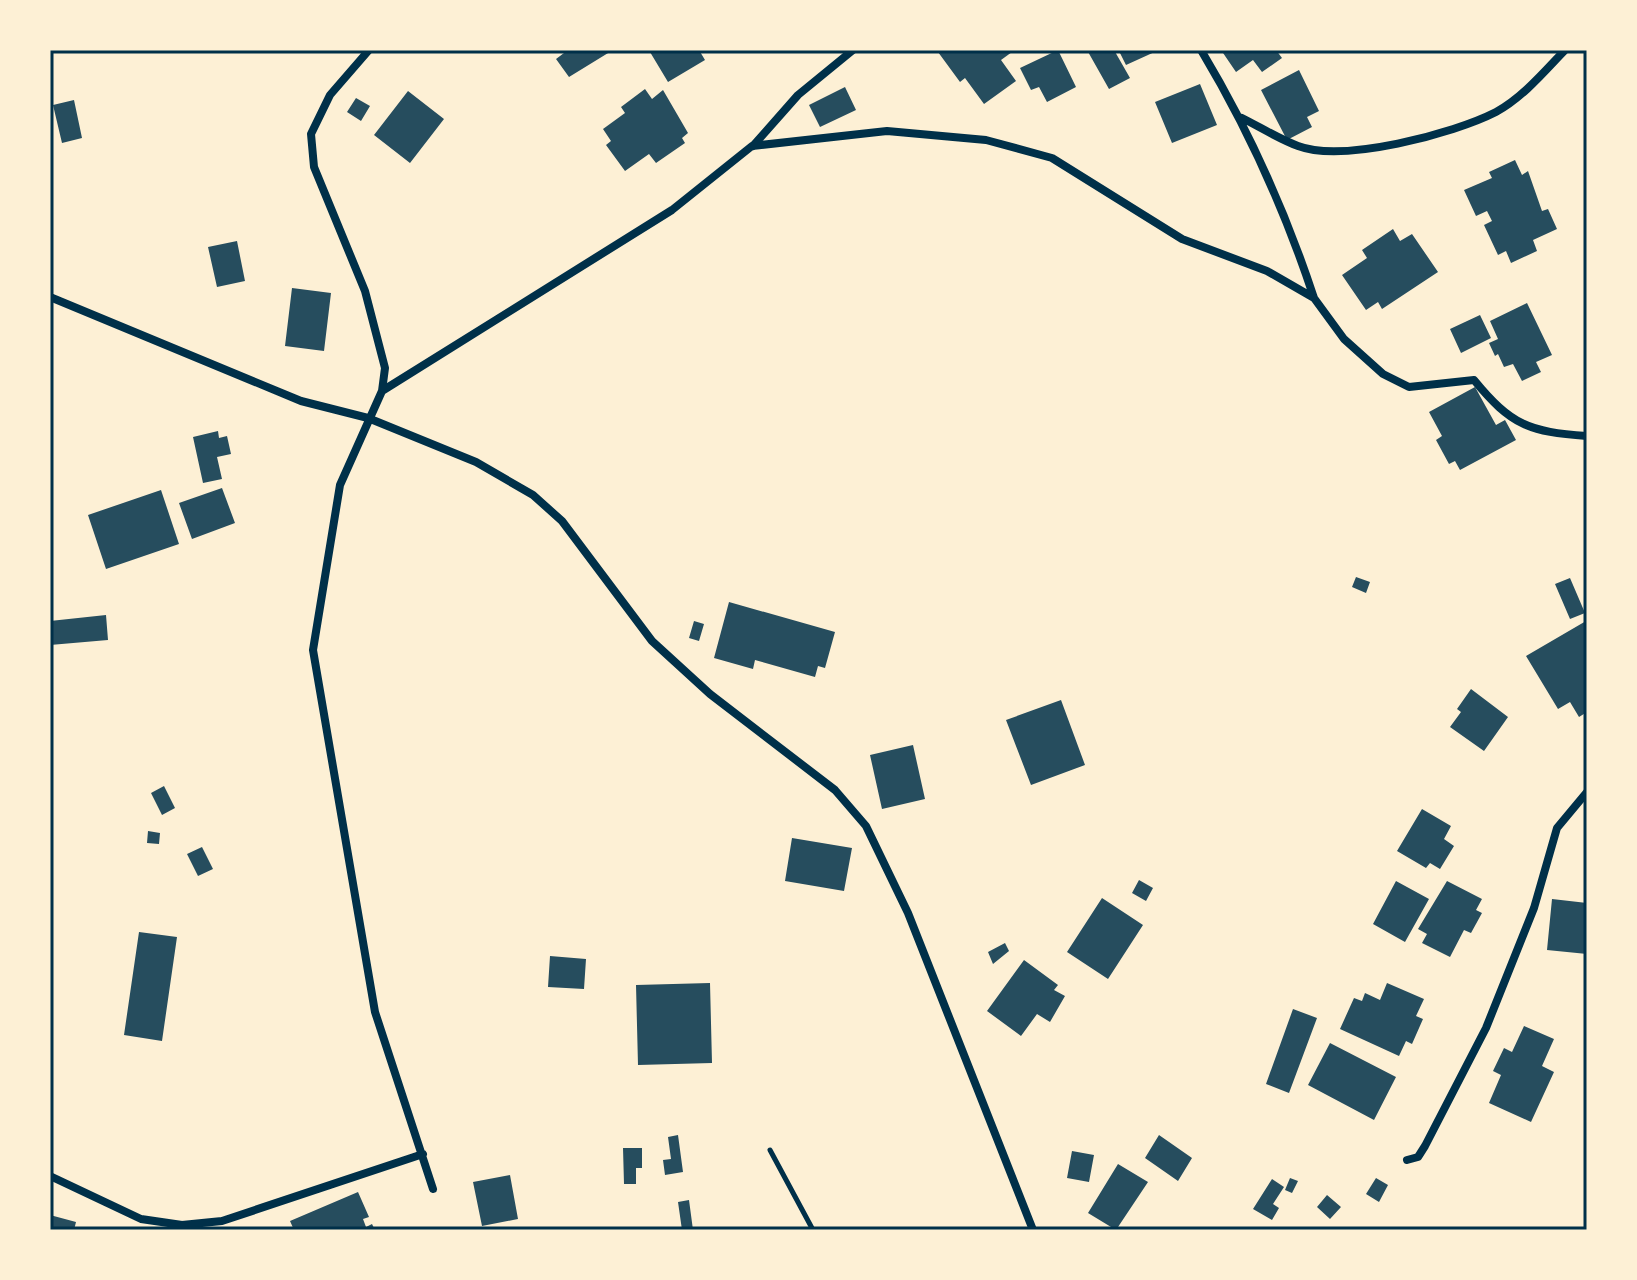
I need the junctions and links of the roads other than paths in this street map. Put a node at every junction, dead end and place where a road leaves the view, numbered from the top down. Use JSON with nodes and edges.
{"nodes":[{"id":1,"x":369,"y":50,"type":"edge"},
{"id":2,"x":853,"y":50,"type":"edge"},
{"id":3,"x":1201,"y":50,"type":"edge"},
{"id":4,"x":1565,"y":50,"type":"edge"},
{"id":5,"x":1242,"y":118,"type":"junction"},
{"id":6,"x":752,"y":146,"type":"junction"},
{"id":7,"x":50,"y":297,"type":"edge"},
{"id":8,"x":1314,"y":298,"type":"junction"},
{"id":9,"x":382,"y":391,"type":"junction"},
{"id":10,"x":368,"y":418,"type":"junction"},
{"id":11,"x":1587,"y":436,"type":"edge"},
{"id":12,"x":1587,"y":792,"type":"edge"},
{"id":13,"x":423,"y":1154,"type":"junction"},
{"id":14,"x":1407,"y":1160,"type":"dead end"},
{"id":15,"x":50,"y":1176,"type":"edge"},
{"id":16,"x":433,"y":1189,"type":"dead end"},
{"id":17,"x":1033,"y":1230,"type":"edge"}],
"edges":[{"from":1,"to":9,"type":"street"},
{"from":2,"to":6,"type":"street"},
{"from":3,"to":5,"type":"street"},
{"from":4,"to":5,"type":"street"},
{"from":5,"to":8,"type":"street"},
{"from":6,"to":8,"type":"street"},
{"from":6,"to":9,"type":"street"},
{"from":7,"to":10,"type":"street"},
{"from":8,"to":11,"type":"street"},
{"from":9,"to":10,"type":"street"},
{"from":10,"to":13,"type":"street"},
{"from":10,"to":17,"type":"street"},
{"from":12,"to":14,"type":"street"},
{"from":13,"to":15,"type":"street"},
{"from":13,"to":16,"type":"street"}]}
